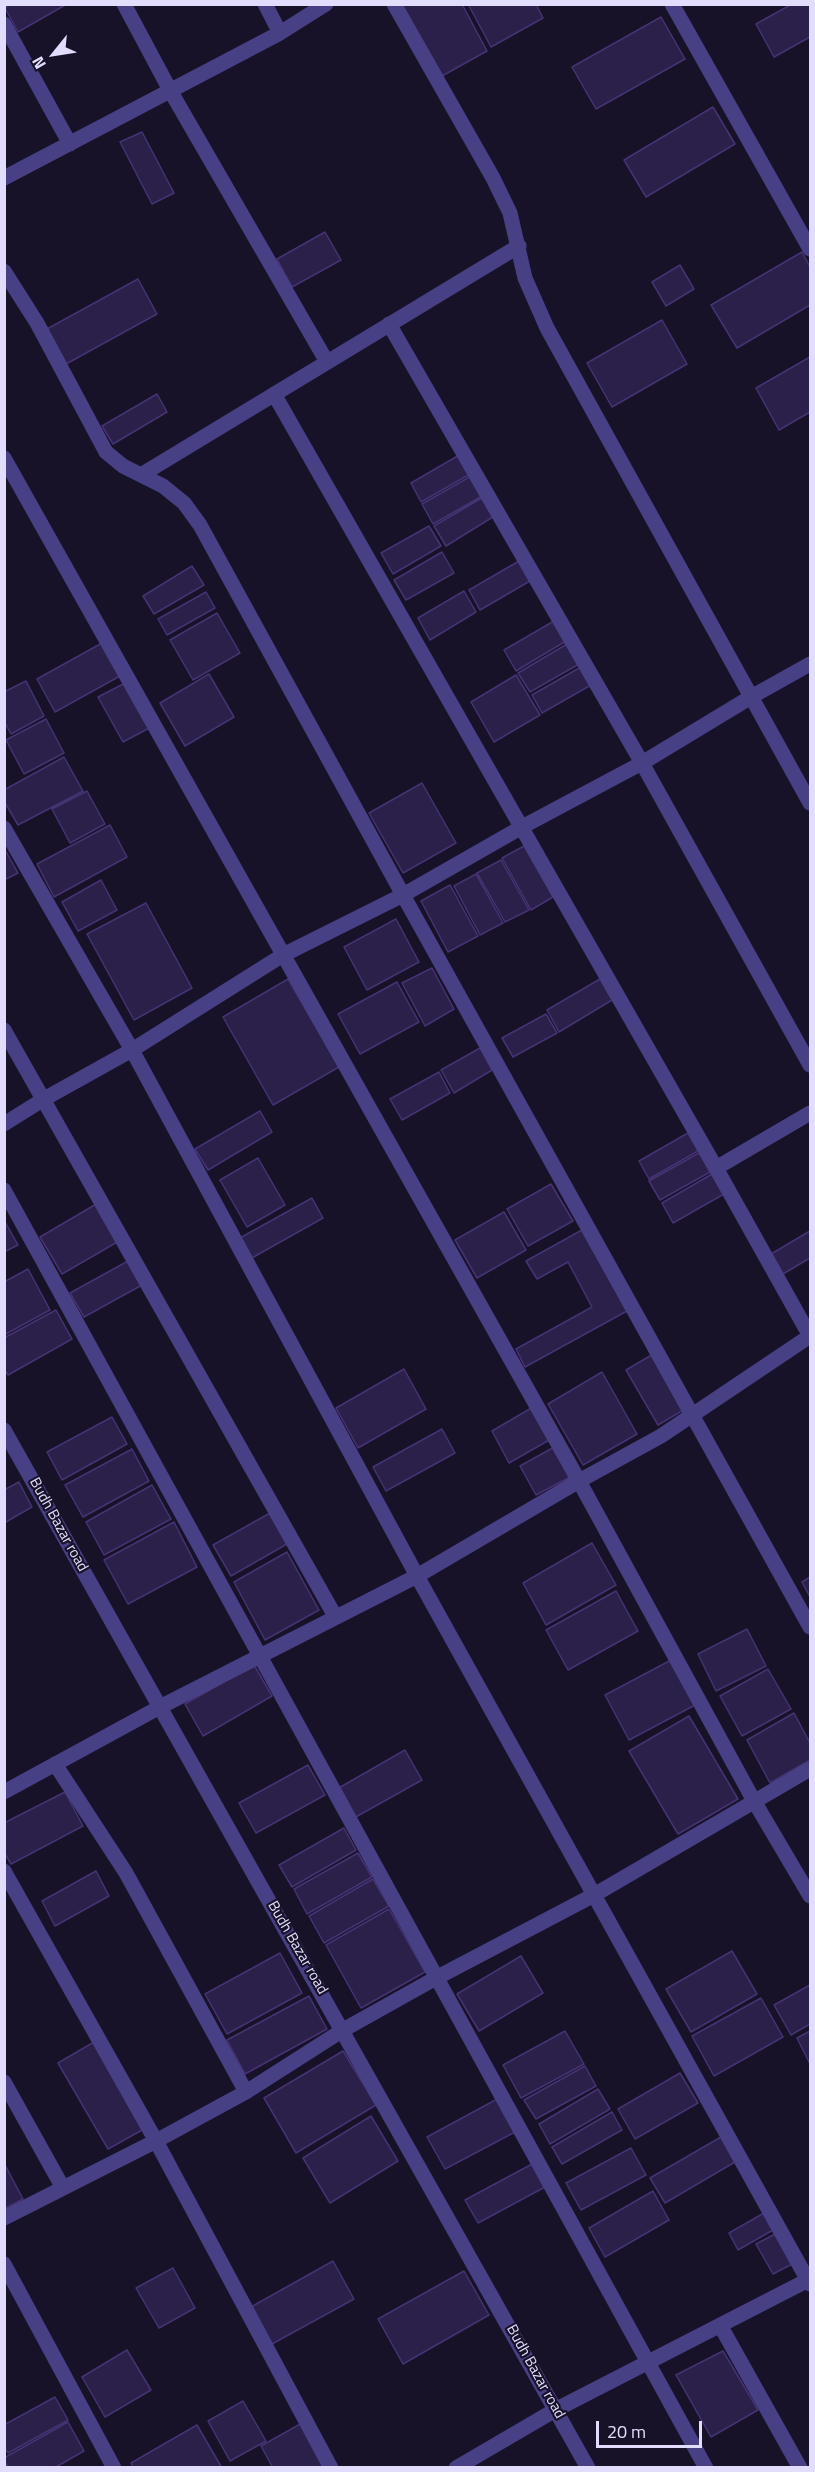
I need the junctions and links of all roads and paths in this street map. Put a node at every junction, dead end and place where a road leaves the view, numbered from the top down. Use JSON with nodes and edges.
{"nodes":[{"id":1,"x":124,"y":4,"type":"edge"},
{"id":2,"x":265,"y":4,"type":"edge"},
{"id":3,"x":326,"y":4,"type":"edge"},
{"id":4,"x":394,"y":4,"type":"edge"},
{"id":5,"x":672,"y":4,"type":"edge"},
{"id":6,"x":4,"y":24,"type":"edge"},
{"id":7,"x":280,"y":33,"type":"junction"},
{"id":8,"x":171,"y":92,"type":"junction"},
{"id":9,"x":70,"y":144,"type":"junction"},
{"id":10,"x":4,"y":178,"type":"edge"},
{"id":11,"x":519,"y":246,"type":"junction"},
{"id":12,"x":810,"y":249,"type":"edge"},
{"id":13,"x":4,"y":271,"type":"edge"},
{"id":14,"x":389,"y":324,"type":"junction"},
{"id":15,"x":327,"y":362,"type":"junction"},
{"id":16,"x":274,"y":394,"type":"junction"},
{"id":17,"x":4,"y":458,"type":"edge"},
{"id":18,"x":141,"y":475,"type":"junction"},
{"id":19,"x":810,"y":664,"type":"edge"},
{"id":20,"x":751,"y":697,"type":"junction"},
{"id":21,"x":642,"y":763,"type":"junction"},
{"id":22,"x":810,"y":803,"type":"edge"},
{"id":23,"x":522,"y":827,"type":"junction"},
{"id":24,"x":4,"y":828,"type":"edge"},
{"id":25,"x":403,"y":895,"type":"junction"},
{"id":26,"x":283,"y":956,"type":"junction"},
{"id":27,"x":4,"y":1030,"type":"edge"},
{"id":28,"x":132,"y":1050,"type":"junction"},
{"id":29,"x":810,"y":1065,"type":"edge"},
{"id":30,"x":44,"y":1099,"type":"junction"},
{"id":31,"x":810,"y":1113,"type":"edge"},
{"id":32,"x":4,"y":1124,"type":"edge"},
{"id":33,"x":717,"y":1167,"type":"junction"},
{"id":34,"x":4,"y":1190,"type":"edge"},
{"id":35,"x":692,"y":1416,"type":"junction"},
{"id":36,"x":4,"y":1430,"type":"edge"},
{"id":37,"x":579,"y":1481,"type":"junction"},
{"id":38,"x":417,"y":1576,"type":"junction"},
{"id":39,"x":335,"y":1616,"type":"junction"},
{"id":40,"x":810,"y":1627,"type":"edge"},
{"id":41,"x":259,"y":1657,"type":"junction"},
{"id":42,"x":160,"y":1707,"type":"junction"},
{"id":43,"x":55,"y":1764,"type":"junction"},
{"id":44,"x":810,"y":1769,"type":"edge"},
{"id":45,"x":4,"y":1792,"type":"edge"},
{"id":46,"x":754,"y":1801,"type":"junction"},
{"id":47,"x":4,"y":1871,"type":"edge"},
{"id":48,"x":594,"y":1895,"type":"junction"},
{"id":49,"x":810,"y":1896,"type":"edge"},
{"id":50,"x":436,"y":1978,"type":"junction"},
{"id":51,"x":343,"y":2030,"type":"junction"},
{"id":52,"x":4,"y":2082,"type":"edge"},
{"id":53,"x":246,"y":2092,"type":"junction"},
{"id":54,"x":156,"y":2141,"type":"junction"},
{"id":55,"x":63,"y":2188,"type":"junction"},
{"id":56,"x":4,"y":2218,"type":"edge"},
{"id":57,"x":4,"y":2264,"type":"edge"},
{"id":58,"x":810,"y":2281,"type":"edge"},
{"id":59,"x":720,"y":2325,"type":"junction"},
{"id":60,"x":648,"y":2362,"type":"junction"},
{"id":61,"x":557,"y":2409,"type":"junction"},
{"id":62,"x":114,"y":2468,"type":"edge"},
{"id":63,"x":331,"y":2468,"type":"edge"},
{"id":64,"x":456,"y":2468,"type":"edge"},
{"id":65,"x":588,"y":2468,"type":"edge"},
{"id":66,"x":706,"y":2468,"type":"edge"},
{"id":67,"x":800,"y":2468,"type":"edge"}],
"edges":[{"from":1,"to":8,"type":"street"},
{"from":2,"to":7,"type":"street"},
{"from":3,"to":7,"type":"street"},
{"from":4,"to":11,"type":"street"},
{"from":5,"to":12,"type":"street"},
{"from":6,"to":9,"type":"street"},
{"from":7,"to":8,"type":"street"},
{"from":8,"to":9,"type":"street"},
{"from":8,"to":15,"type":"street"},
{"from":9,"to":10,"type":"street"},
{"from":11,"to":14,"type":"street"},
{"from":11,"to":20,"type":"street"},
{"from":13,"to":18,"type":"street"},
{"from":14,"to":15,"type":"street"},
{"from":14,"to":21,"type":"street"},
{"from":15,"to":16,"type":"street"},
{"from":16,"to":18,"type":"street"},
{"from":16,"to":23,"type":"street"},
{"from":17,"to":26,"type":"street"},
{"from":18,"to":25,"type":"street"},
{"from":19,"to":20,"type":"street"},
{"from":20,"to":21,"type":"street"},
{"from":20,"to":22,"type":"street"},
{"from":21,"to":23,"type":"street"},
{"from":21,"to":29,"type":"street"},
{"from":23,"to":25,"type":"street"},
{"from":23,"to":33,"type":"street"},
{"from":24,"to":28,"type":"street"},
{"from":25,"to":26,"type":"street"},
{"from":25,"to":35,"type":"street"},
{"from":26,"to":28,"type":"street"},
{"from":26,"to":37,"type":"street"},
{"from":27,"to":30,"type":"street"},
{"from":28,"to":30,"type":"street"},
{"from":28,"to":38,"type":"street"},
{"from":30,"to":32,"type":"street"},
{"from":30,"to":39,"type":"street"},
{"from":31,"to":33,"type":"street"},
{"from":33,"to":35,"type":"street"},
{"from":34,"to":41,"type":"street"},
{"from":35,"to":37,"type":"street"},
{"from":35,"to":40,"type":"street"},
{"from":36,"to":42,"type":"street","name":"Budh Bazar road"},
{"from":37,"to":38,"type":"street"},
{"from":37,"to":46,"type":"street"},
{"from":38,"to":39,"type":"street"},
{"from":38,"to":48,"type":"street"},
{"from":39,"to":41,"type":"street"},
{"from":41,"to":42,"type":"street"},
{"from":41,"to":50,"type":"street"},
{"from":42,"to":43,"type":"street"},
{"from":42,"to":51,"type":"street","name":"Budh Bazar road"},
{"from":43,"to":45,"type":"street"},
{"from":43,"to":53,"type":"street"},
{"from":44,"to":46,"type":"street"},
{"from":46,"to":48,"type":"street"},
{"from":46,"to":49,"type":"street"},
{"from":47,"to":54,"type":"street"},
{"from":48,"to":50,"type":"street"},
{"from":48,"to":58,"type":"street"},
{"from":50,"to":51,"type":"street"},
{"from":50,"to":60,"type":"street"},
{"from":51,"to":53,"type":"street"},
{"from":51,"to":61,"type":"street","name":"Budh Bazar road"},
{"from":52,"to":55,"type":"street"},
{"from":53,"to":54,"type":"street"},
{"from":54,"to":55,"type":"street"},
{"from":54,"to":63,"type":"street"},
{"from":55,"to":56,"type":"street"},
{"from":57,"to":62,"type":"street"},
{"from":58,"to":59,"type":"street"},
{"from":59,"to":60,"type":"street"},
{"from":59,"to":67,"type":"street"},
{"from":60,"to":61,"type":"street"},
{"from":60,"to":66,"type":"street"},
{"from":61,"to":64,"type":"street"},
{"from":61,"to":65,"type":"street","name":"Budh Bazar road"}]}
